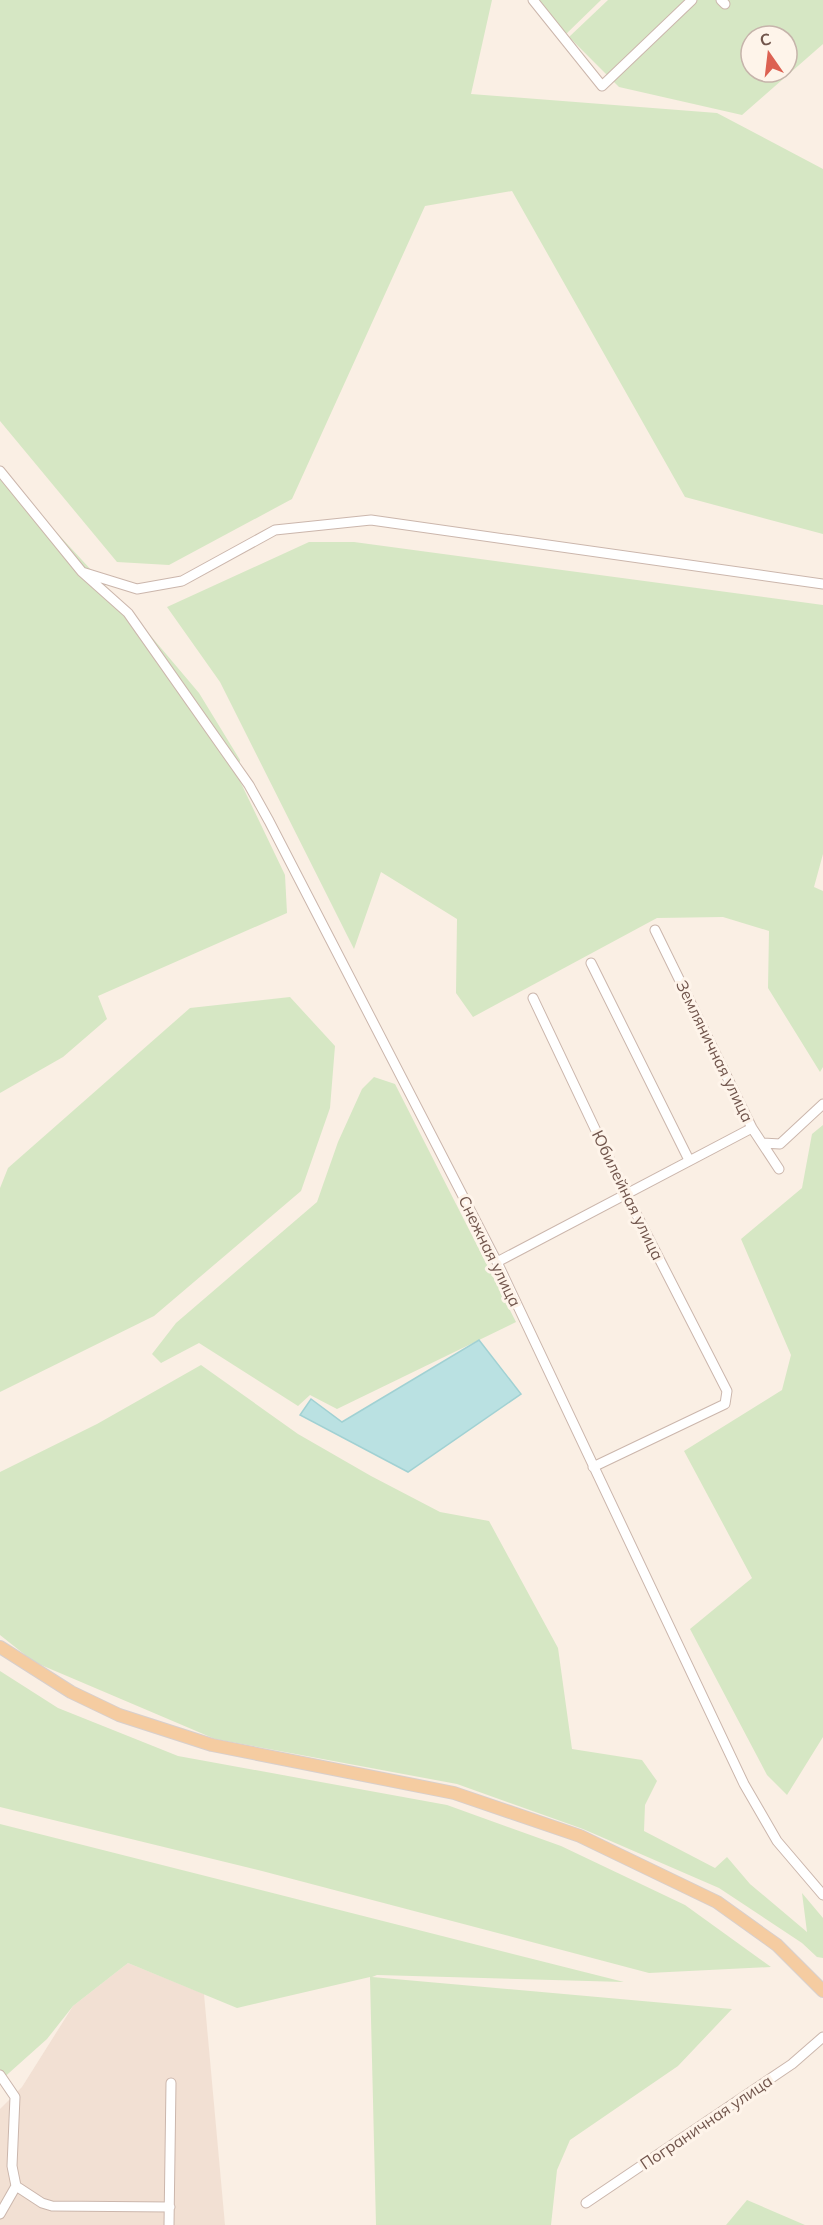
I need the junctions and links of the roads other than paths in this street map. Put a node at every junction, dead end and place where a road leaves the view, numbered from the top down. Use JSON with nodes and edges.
{"nodes":[{"id":1,"x":533,"y":0,"type":"edge"},
{"id":2,"x":692,"y":0,"type":"edge"},
{"id":3,"x":0,"y":471,"type":"edge"},
{"id":4,"x":82,"y":572,"type":"junction"},
{"id":5,"x":823,"y":585,"type":"edge"},
{"id":6,"x":655,"y":930,"type":"dead end"},
{"id":7,"x":591,"y":963,"type":"dead end"},
{"id":8,"x":533,"y":998,"type":"dead end"},
{"id":9,"x":823,"y":1104,"type":"edge"},
{"id":10,"x":752,"y":1128,"type":"junction"},
{"id":11,"x":763,"y":1143,"type":"junction"},
{"id":12,"x":689,"y":1160,"type":"junction"},
{"id":13,"x":779,"y":1169,"type":"dead end"},
{"id":14,"x":625,"y":1192,"type":"junction"},
{"id":15,"x":496,"y":1262,"type":"junction"},
{"id":16,"x":593,"y":1467,"type":"junction"},
{"id":17,"x":0,"y":1647,"type":"edge"},
{"id":18,"x":823,"y":1895,"type":"edge"},
{"id":19,"x":823,"y":1991,"type":"edge"},
{"id":20,"x":823,"y":2037,"type":"edge"},
{"id":21,"x":0,"y":2075,"type":"edge"},
{"id":22,"x":171,"y":2083,"type":"dead end"},
{"id":23,"x":16,"y":2186,"type":"junction"},
{"id":24,"x":586,"y":2203,"type":"dead end"},
{"id":25,"x":170,"y":2207,"type":"junction"},
{"id":26,"x":0,"y":2214,"type":"edge"},
{"id":27,"x":169,"y":2225,"type":"edge"}],
"edges":[{"from":1,"to":2,"type":"street"},
{"from":3,"to":4,"type":"street","name":"Снежная улица"},
{"from":4,"to":5,"type":"street"},
{"from":4,"to":15,"type":"street","name":"Снежная улица"},
{"from":6,"to":10,"type":"street","name":"Земляничная улица"},
{"from":7,"to":12,"type":"street"},
{"from":8,"to":14,"type":"street","name":"Юбилейная улица"},
{"from":9,"to":11,"type":"street"},
{"from":10,"to":11,"type":"street","name":"Земляничная улица"},
{"from":10,"to":12,"type":"street"},
{"from":11,"to":13,"type":"street","name":"Земляничная улица"},
{"from":12,"to":14,"type":"street"},
{"from":14,"to":15,"type":"street"},
{"from":14,"to":16,"type":"street","name":"Юбилейная улица"},
{"from":15,"to":16,"type":"street","name":"Снежная улица"},
{"from":16,"to":18,"type":"street","name":"Снежная улица"},
{"from":17,"to":19,"type":"main road"},
{"from":20,"to":24,"type":"street","name":"Пограничная улица"},
{"from":21,"to":23,"type":"street"},
{"from":22,"to":25,"type":"street"},
{"from":23,"to":25,"type":"street"},
{"from":23,"to":26,"type":"street"},
{"from":25,"to":27,"type":"street"}]}
